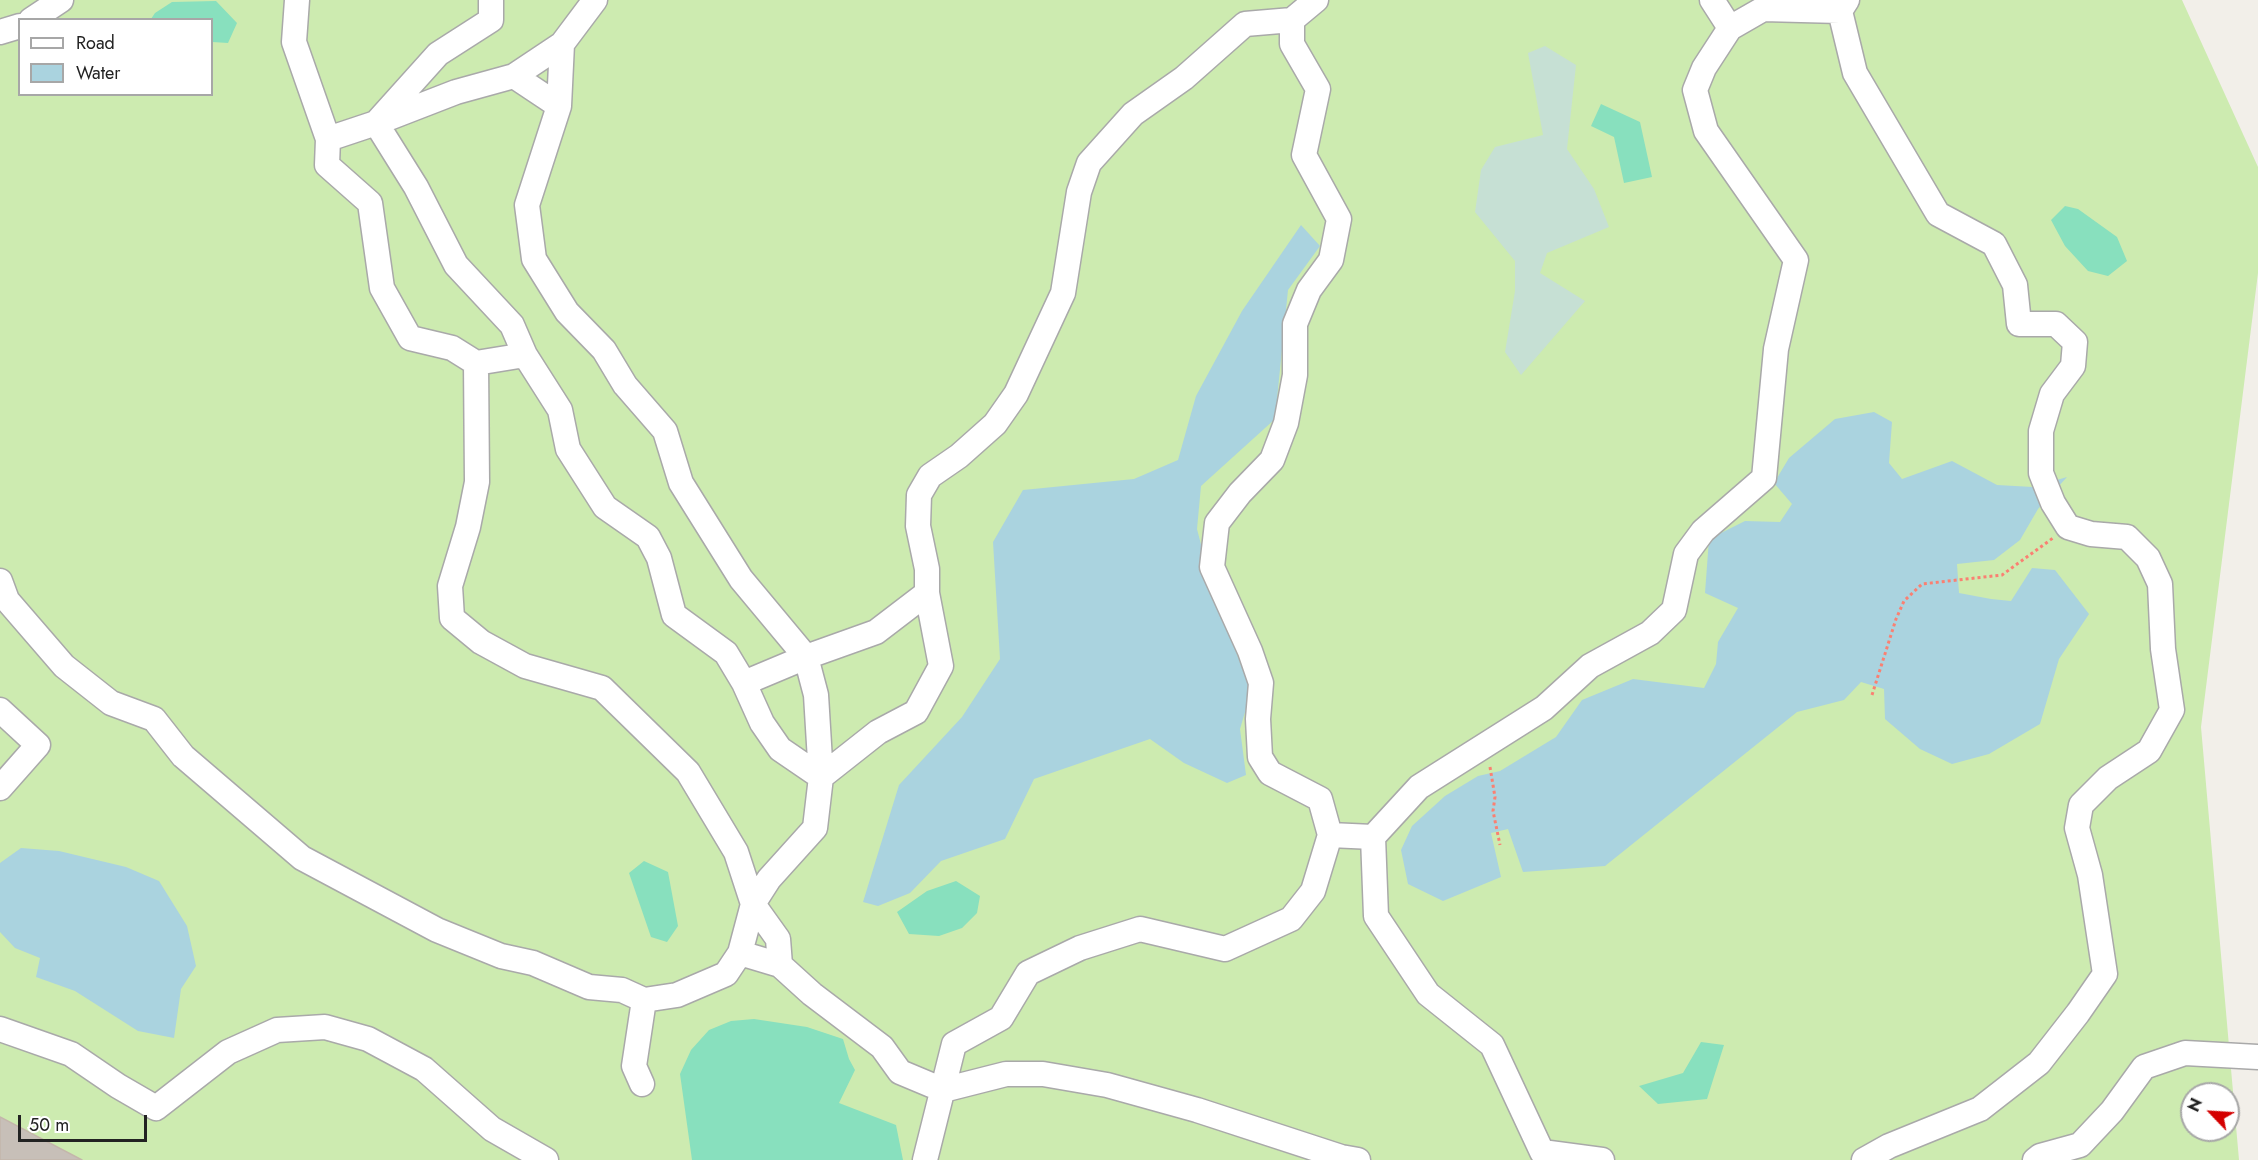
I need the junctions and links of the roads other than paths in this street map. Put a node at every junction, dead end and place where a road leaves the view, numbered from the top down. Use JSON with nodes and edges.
{"nodes":[{"id":1,"x":61,"y":0,"type":"edge"},
{"id":2,"x":297,"y":0,"type":"edge"},
{"id":3,"x":491,"y":0,"type":"edge"},
{"id":4,"x":595,"y":0,"type":"edge"},
{"id":5,"x":1316,"y":0,"type":"edge"},
{"id":6,"x":1713,"y":0,"type":"edge"},
{"id":7,"x":1765,"y":4,"type":"edge"},
{"id":8,"x":1843,"y":5,"type":"edge"},
{"id":9,"x":34,"y":18,"type":"edge"},
{"id":10,"x":1292,"y":20,"type":"junction"},
{"id":11,"x":18,"y":27,"type":"edge"},
{"id":12,"x":1730,"y":28,"type":"junction"},
{"id":13,"x":0,"y":32,"type":"edge"},
{"id":14,"x":562,"y":44,"type":"junction"},
{"id":15,"x":514,"y":76,"type":"junction"},
{"id":16,"x":559,"y":106,"type":"junction"},
{"id":17,"x":376,"y":123,"type":"junction"},
{"id":18,"x":328,"y":139,"type":"junction"},
{"id":19,"x":525,"y":355,"type":"junction"},
{"id":20,"x":476,"y":363,"type":"junction"},
{"id":21,"x":0,"y":580,"type":"edge"},
{"id":22,"x":927,"y":593,"type":"junction"},
{"id":23,"x":806,"y":657,"type":"junction"},
{"id":24,"x":744,"y":683,"type":"junction"},
{"id":25,"x":0,"y":710,"type":"edge"},
{"id":26,"x":821,"y":777,"type":"junction"},
{"id":27,"x":0,"y":788,"type":"edge"},
{"id":28,"x":1330,"y":835,"type":"junction"},
{"id":29,"x":1373,"y":837,"type":"junction"},
{"id":30,"x":753,"y":904,"type":"junction"},
{"id":31,"x":740,"y":953,"type":"junction"},
{"id":32,"x":780,"y":965,"type":"junction"},
{"id":33,"x":644,"y":1000,"type":"junction"},
{"id":34,"x":0,"y":1029,"type":"edge"},
{"id":35,"x":2258,"y":1057,"type":"edge"},
{"id":36,"x":642,"y":1084,"type":"dead end"},
{"id":37,"x":943,"y":1090,"type":"junction"},
{"id":38,"x":546,"y":1160,"type":"edge"},
{"id":39,"x":925,"y":1160,"type":"edge"},
{"id":40,"x":1358,"y":1160,"type":"edge"},
{"id":41,"x":1602,"y":1160,"type":"edge"},
{"id":42,"x":1864,"y":1160,"type":"edge"},
{"id":43,"x":2035,"y":1160,"type":"edge"}],
"edges":[{"from":1,"to":9,"type":"lane"},
{"from":2,"to":18,"type":"lane"},
{"from":3,"to":17,"type":"lane"},
{"from":4,"to":14,"type":"lane"},
{"from":5,"to":10,"type":"lane"},
{"from":6,"to":12,"type":"lane"},
{"from":7,"to":8,"type":"lane"},
{"from":7,"to":12,"type":"lane"},
{"from":8,"to":42,"type":"lane"},
{"from":10,"to":22,"type":"lane"},
{"from":10,"to":28,"type":"lane"},
{"from":11,"to":13,"type":"lane"},
{"from":12,"to":29,"type":"lane"},
{"from":14,"to":15,"type":"lane"},
{"from":14,"to":16,"type":"lane"},
{"from":15,"to":16,"type":"lane"},
{"from":15,"to":17,"type":"lane"},
{"from":16,"to":23,"type":"lane"},
{"from":17,"to":18,"type":"lane"},
{"from":17,"to":19,"type":"lane"},
{"from":18,"to":20,"type":"lane"},
{"from":19,"to":20,"type":"lane"},
{"from":19,"to":24,"type":"lane"},
{"from":20,"to":30,"type":"lane"},
{"from":21,"to":33,"type":"lane"},
{"from":22,"to":23,"type":"lane"},
{"from":22,"to":26,"type":"lane"},
{"from":23,"to":24,"type":"lane"},
{"from":23,"to":26,"type":"lane"},
{"from":24,"to":26,"type":"lane"},
{"from":25,"to":27,"type":"lane"},
{"from":26,"to":30,"type":"lane"},
{"from":28,"to":29,"type":"lane"},
{"from":28,"to":37,"type":"lane"},
{"from":29,"to":41,"type":"lane"},
{"from":30,"to":31,"type":"lane"},
{"from":30,"to":32,"type":"lane"},
{"from":31,"to":32,"type":"lane"},
{"from":31,"to":33,"type":"lane"},
{"from":32,"to":37,"type":"lane"},
{"from":33,"to":36,"type":"lane"},
{"from":34,"to":38,"type":"lane"},
{"from":35,"to":43,"type":"lane"},
{"from":37,"to":39,"type":"lane"},
{"from":37,"to":40,"type":"lane"}]}
